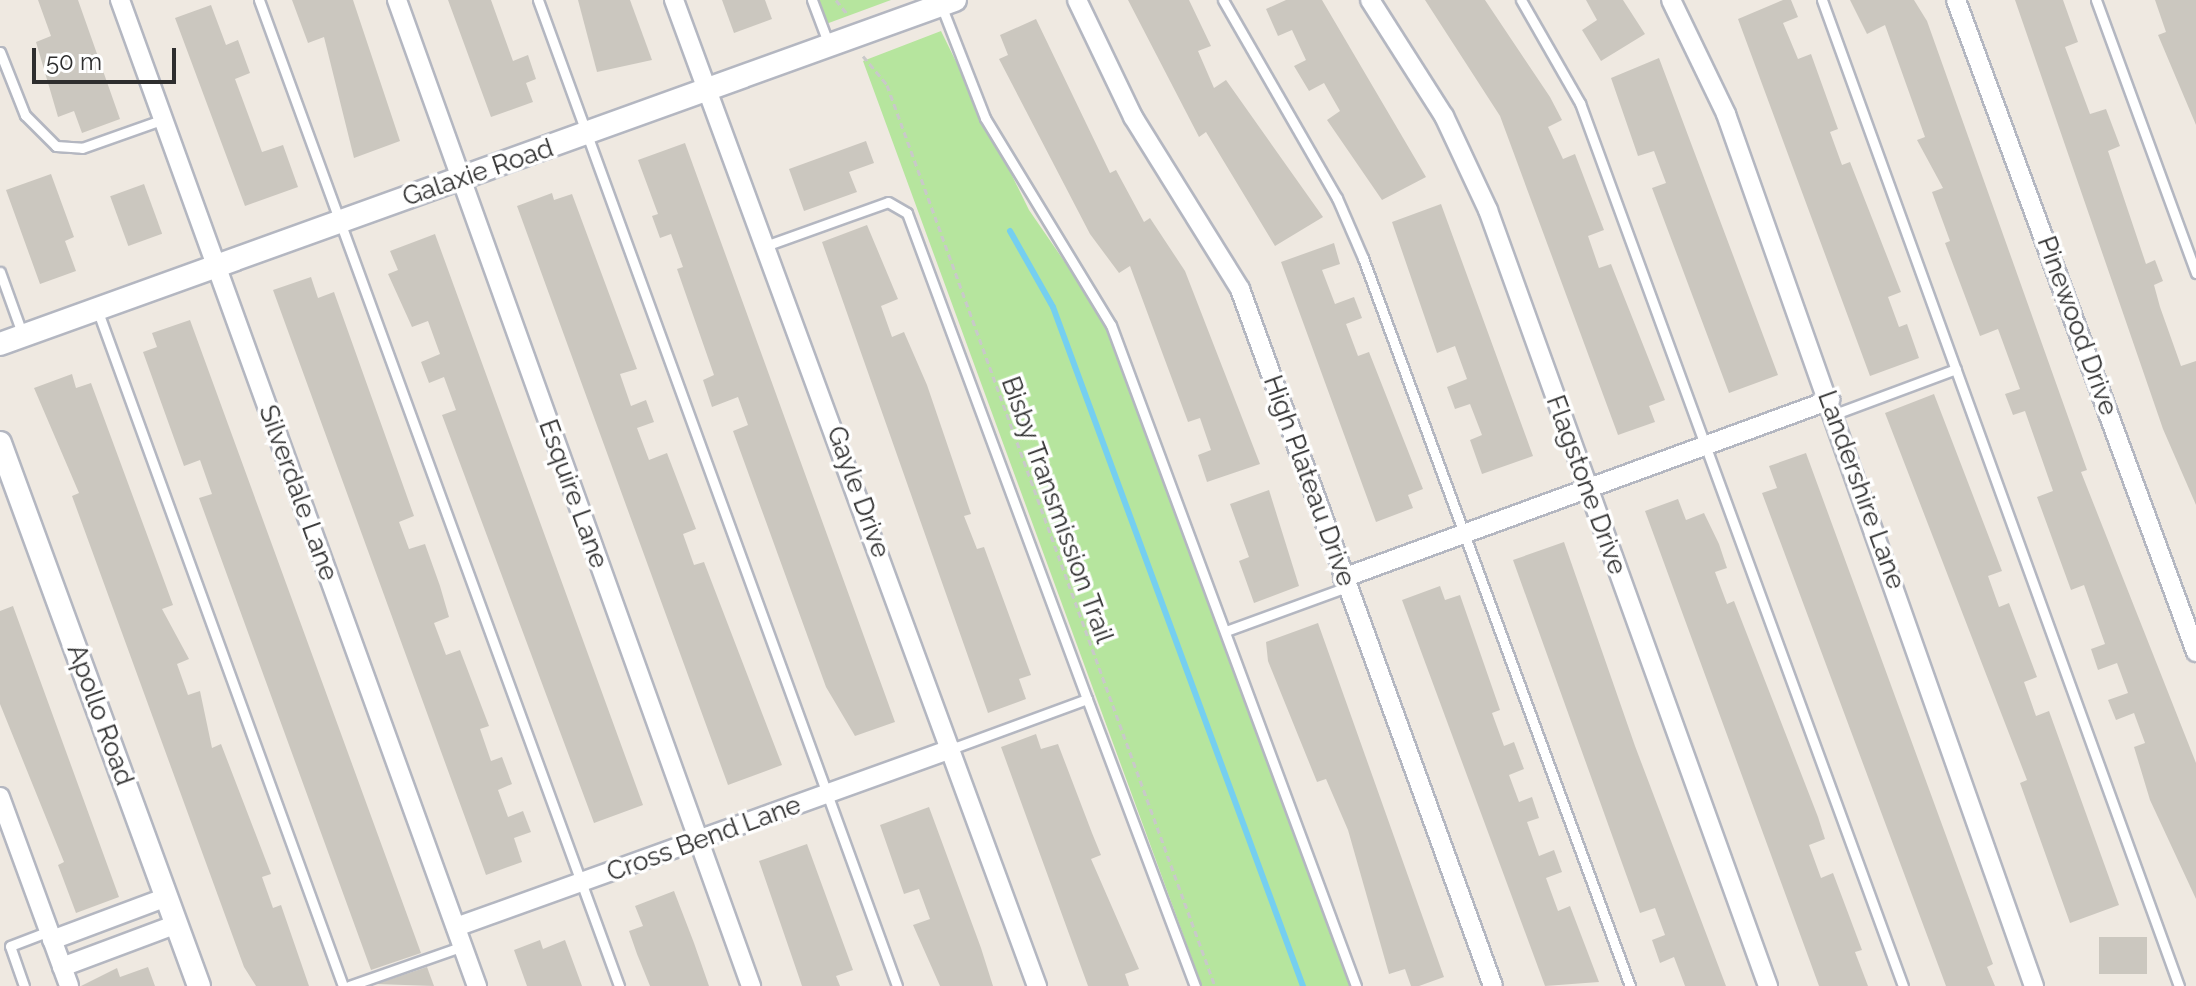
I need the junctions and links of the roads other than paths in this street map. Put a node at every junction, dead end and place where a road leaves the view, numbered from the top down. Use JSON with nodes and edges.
{"nodes":[{"id":1,"x":120,"y":0,"type":"edge"},
{"id":2,"x":259,"y":0,"type":"edge"},
{"id":3,"x":397,"y":0,"type":"edge"},
{"id":4,"x":538,"y":0,"type":"edge"},
{"id":5,"x":674,"y":0,"type":"edge"},
{"id":6,"x":812,"y":0,"type":"edge"},
{"id":7,"x":1077,"y":0,"type":"edge"},
{"id":8,"x":1223,"y":0,"type":"edge"},
{"id":9,"x":1370,"y":0,"type":"edge"},
{"id":10,"x":1521,"y":0,"type":"edge"},
{"id":11,"x":1671,"y":0,"type":"edge"},
{"id":12,"x":1822,"y":0,"type":"edge"},
{"id":13,"x":1956,"y":0,"type":"edge"},
{"id":14,"x":2096,"y":0,"type":"edge"},
{"id":15,"x":935,"y":4,"type":"edge"},
{"id":16,"x":829,"y":45,"type":"junction"},
{"id":17,"x":0,"y":52,"type":"edge"},
{"id":18,"x":710,"y":89,"type":"junction"},
{"id":19,"x":164,"y":119,"type":"junction"},
{"id":20,"x":587,"y":135,"type":"junction"},
{"id":21,"x":462,"y":178,"type":"junction"},
{"id":22,"x":340,"y":221,"type":"junction"},
{"id":23,"x":768,"y":245,"type":"junction"},
{"id":24,"x":215,"y":266,"type":"junction"},
{"id":25,"x":2196,"y":273,"type":"edge"},
{"id":26,"x":1,"y":276,"type":"edge"},
{"id":27,"x":97,"y":309,"type":"junction"},
{"id":28,"x":23,"y":336,"type":"junction"},
{"id":29,"x":0,"y":344,"type":"edge"},
{"id":30,"x":1956,"y":369,"type":"junction"},
{"id":31,"x":1832,"y":407,"type":"junction"},
{"id":32,"x":1709,"y":442,"type":"junction"},
{"id":33,"x":1,"y":449,"type":"edge"},
{"id":34,"x":7,"y":484,"type":"edge"},
{"id":35,"x":1587,"y":489,"type":"junction"},
{"id":36,"x":1466,"y":531,"type":"junction"},
{"id":37,"x":1345,"y":583,"type":"junction"},
{"id":38,"x":1226,"y":631,"type":"junction"},
{"id":39,"x":2196,"y":652,"type":"edge"},
{"id":40,"x":1087,"y":699,"type":"junction"},
{"id":41,"x":951,"y":749,"type":"junction"},
{"id":42,"x":827,"y":795,"type":"junction"},
{"id":43,"x":0,"y":797,"type":"edge"},
{"id":44,"x":698,"y":842,"type":"junction"},
{"id":45,"x":582,"y":883,"type":"junction"},
{"id":46,"x":167,"y":897,"type":"junction"},
{"id":47,"x":177,"y":924,"type":"junction"},
{"id":48,"x":456,"y":927,"type":"junction"},
{"id":49,"x":50,"y":936,"type":"junction"},
{"id":50,"x":463,"y":946,"type":"junction"},
{"id":51,"x":62,"y":967,"type":"junction"},
{"id":52,"x":24,"y":986,"type":"edge"},
{"id":53,"x":69,"y":986,"type":"edge"},
{"id":54,"x":199,"y":986,"type":"edge"},
{"id":55,"x":346,"y":986,"type":"edge"},
{"id":56,"x":477,"y":986,"type":"edge"},
{"id":57,"x":619,"y":986,"type":"edge"},
{"id":58,"x":751,"y":986,"type":"edge"},
{"id":59,"x":897,"y":986,"type":"edge"},
{"id":60,"x":1037,"y":986,"type":"edge"},
{"id":61,"x":1195,"y":986,"type":"edge"},
{"id":62,"x":1356,"y":986,"type":"edge"},
{"id":63,"x":1493,"y":986,"type":"edge"},
{"id":64,"x":1630,"y":986,"type":"edge"},
{"id":65,"x":1768,"y":986,"type":"edge"},
{"id":66,"x":1903,"y":986,"type":"edge"},
{"id":67,"x":2034,"y":986,"type":"edge"},
{"id":68,"x":2179,"y":986,"type":"edge"}],
"edges":[{"from":1,"to":19,"type":"street","name":"Silverdale Lane"},
{"from":2,"to":22,"type":"lane"},
{"from":3,"to":21,"type":"street","name":"Esquire Lane"},
{"from":4,"to":20,"type":"lane"},
{"from":5,"to":18,"type":"street","name":"Gayle Drive"},
{"from":6,"to":16,"type":"lane"},
{"from":7,"to":37,"type":"street","name":"High Plateau Drive"},
{"from":8,"to":36,"type":"lane"},
{"from":9,"to":35,"type":"street","name":"Flagstone Drive"},
{"from":10,"to":32,"type":"lane"},
{"from":11,"to":31,"type":"street","name":"Landershire Lane"},
{"from":12,"to":30,"type":"lane"},
{"from":13,"to":39,"type":"street","name":"Pinewood Drive"},
{"from":14,"to":25,"type":"lane"},
{"from":15,"to":16,"type":"street","name":"Galaxie Road"},
{"from":15,"to":38,"type":"lane"},
{"from":16,"to":18,"type":"street","name":"Galaxie Road"},
{"from":17,"to":19,"type":"lane"},
{"from":18,"to":20,"type":"street","name":"Galaxie Road"},
{"from":18,"to":23,"type":"street","name":"Gayle Drive"},
{"from":19,"to":24,"type":"street","name":"Silverdale Lane"},
{"from":20,"to":21,"type":"street","name":"Galaxie Road"},
{"from":20,"to":42,"type":"lane"},
{"from":21,"to":22,"type":"street","name":"Galaxie Road"},
{"from":21,"to":44,"type":"street","name":"Esquire Lane"},
{"from":22,"to":24,"type":"street","name":"Galaxie Road"},
{"from":22,"to":45,"type":"lane"},
{"from":23,"to":40,"type":"lane"},
{"from":23,"to":41,"type":"street","name":"Gayle Drive"},
{"from":24,"to":27,"type":"street","name":"Galaxie Road"},
{"from":24,"to":48,"type":"street","name":"Silverdale Lane"},
{"from":26,"to":28,"type":"lane"},
{"from":27,"to":28,"type":"street","name":"Galaxie Road"},
{"from":27,"to":55,"type":"lane"},
{"from":28,"to":29,"type":"street","name":"Galaxie Road"},
{"from":30,"to":31,"type":"lane"},
{"from":30,"to":68,"type":"lane"},
{"from":31,"to":32,"type":"street"},
{"from":31,"to":67,"type":"street","name":"Landershire Lane"},
{"from":32,"to":35,"type":"street"},
{"from":32,"to":66,"type":"lane"},
{"from":33,"to":34,"type":"street","name":"Apollo Road"},
{"from":34,"to":46,"type":"street","name":"Apollo Road"},
{"from":35,"to":36,"type":"street"},
{"from":35,"to":65,"type":"street","name":"Flagstone Drive"},
{"from":36,"to":37,"type":"street"},
{"from":36,"to":64,"type":"lane"},
{"from":37,"to":38,"type":"lane"},
{"from":37,"to":63,"type":"street","name":"High Plateau Drive"},
{"from":38,"to":62,"type":"lane"},
{"from":40,"to":41,"type":"lane"},
{"from":40,"to":61,"type":"lane"},
{"from":41,"to":42,"type":"street","name":"Cross Bend Lane"},
{"from":41,"to":60,"type":"street","name":"Gayle Drive"},
{"from":42,"to":44,"type":"street","name":"Cross Bend Lane"},
{"from":42,"to":59,"type":"lane"},
{"from":43,"to":49,"type":"street"},
{"from":44,"to":45,"type":"street","name":"Cross Bend Lane"},
{"from":44,"to":58,"type":"street","name":"Esquire Lane"},
{"from":45,"to":48,"type":"street","name":"Cross Bend Lane"},
{"from":45,"to":57,"type":"lane"},
{"from":46,"to":47,"type":"street","name":"Apollo Road"},
{"from":46,"to":49,"type":"street"},
{"from":47,"to":51,"type":"street"},
{"from":47,"to":54,"type":"street","name":"Apollo Road"},
{"from":48,"to":50,"type":"street","name":"Silverdale Lane"},
{"from":49,"to":51,"type":"street"},
{"from":49,"to":52,"type":"lane"},
{"from":50,"to":55,"type":"lane"},
{"from":50,"to":56,"type":"street","name":"Silverdale Lane"},
{"from":51,"to":53,"type":"street"}]}
